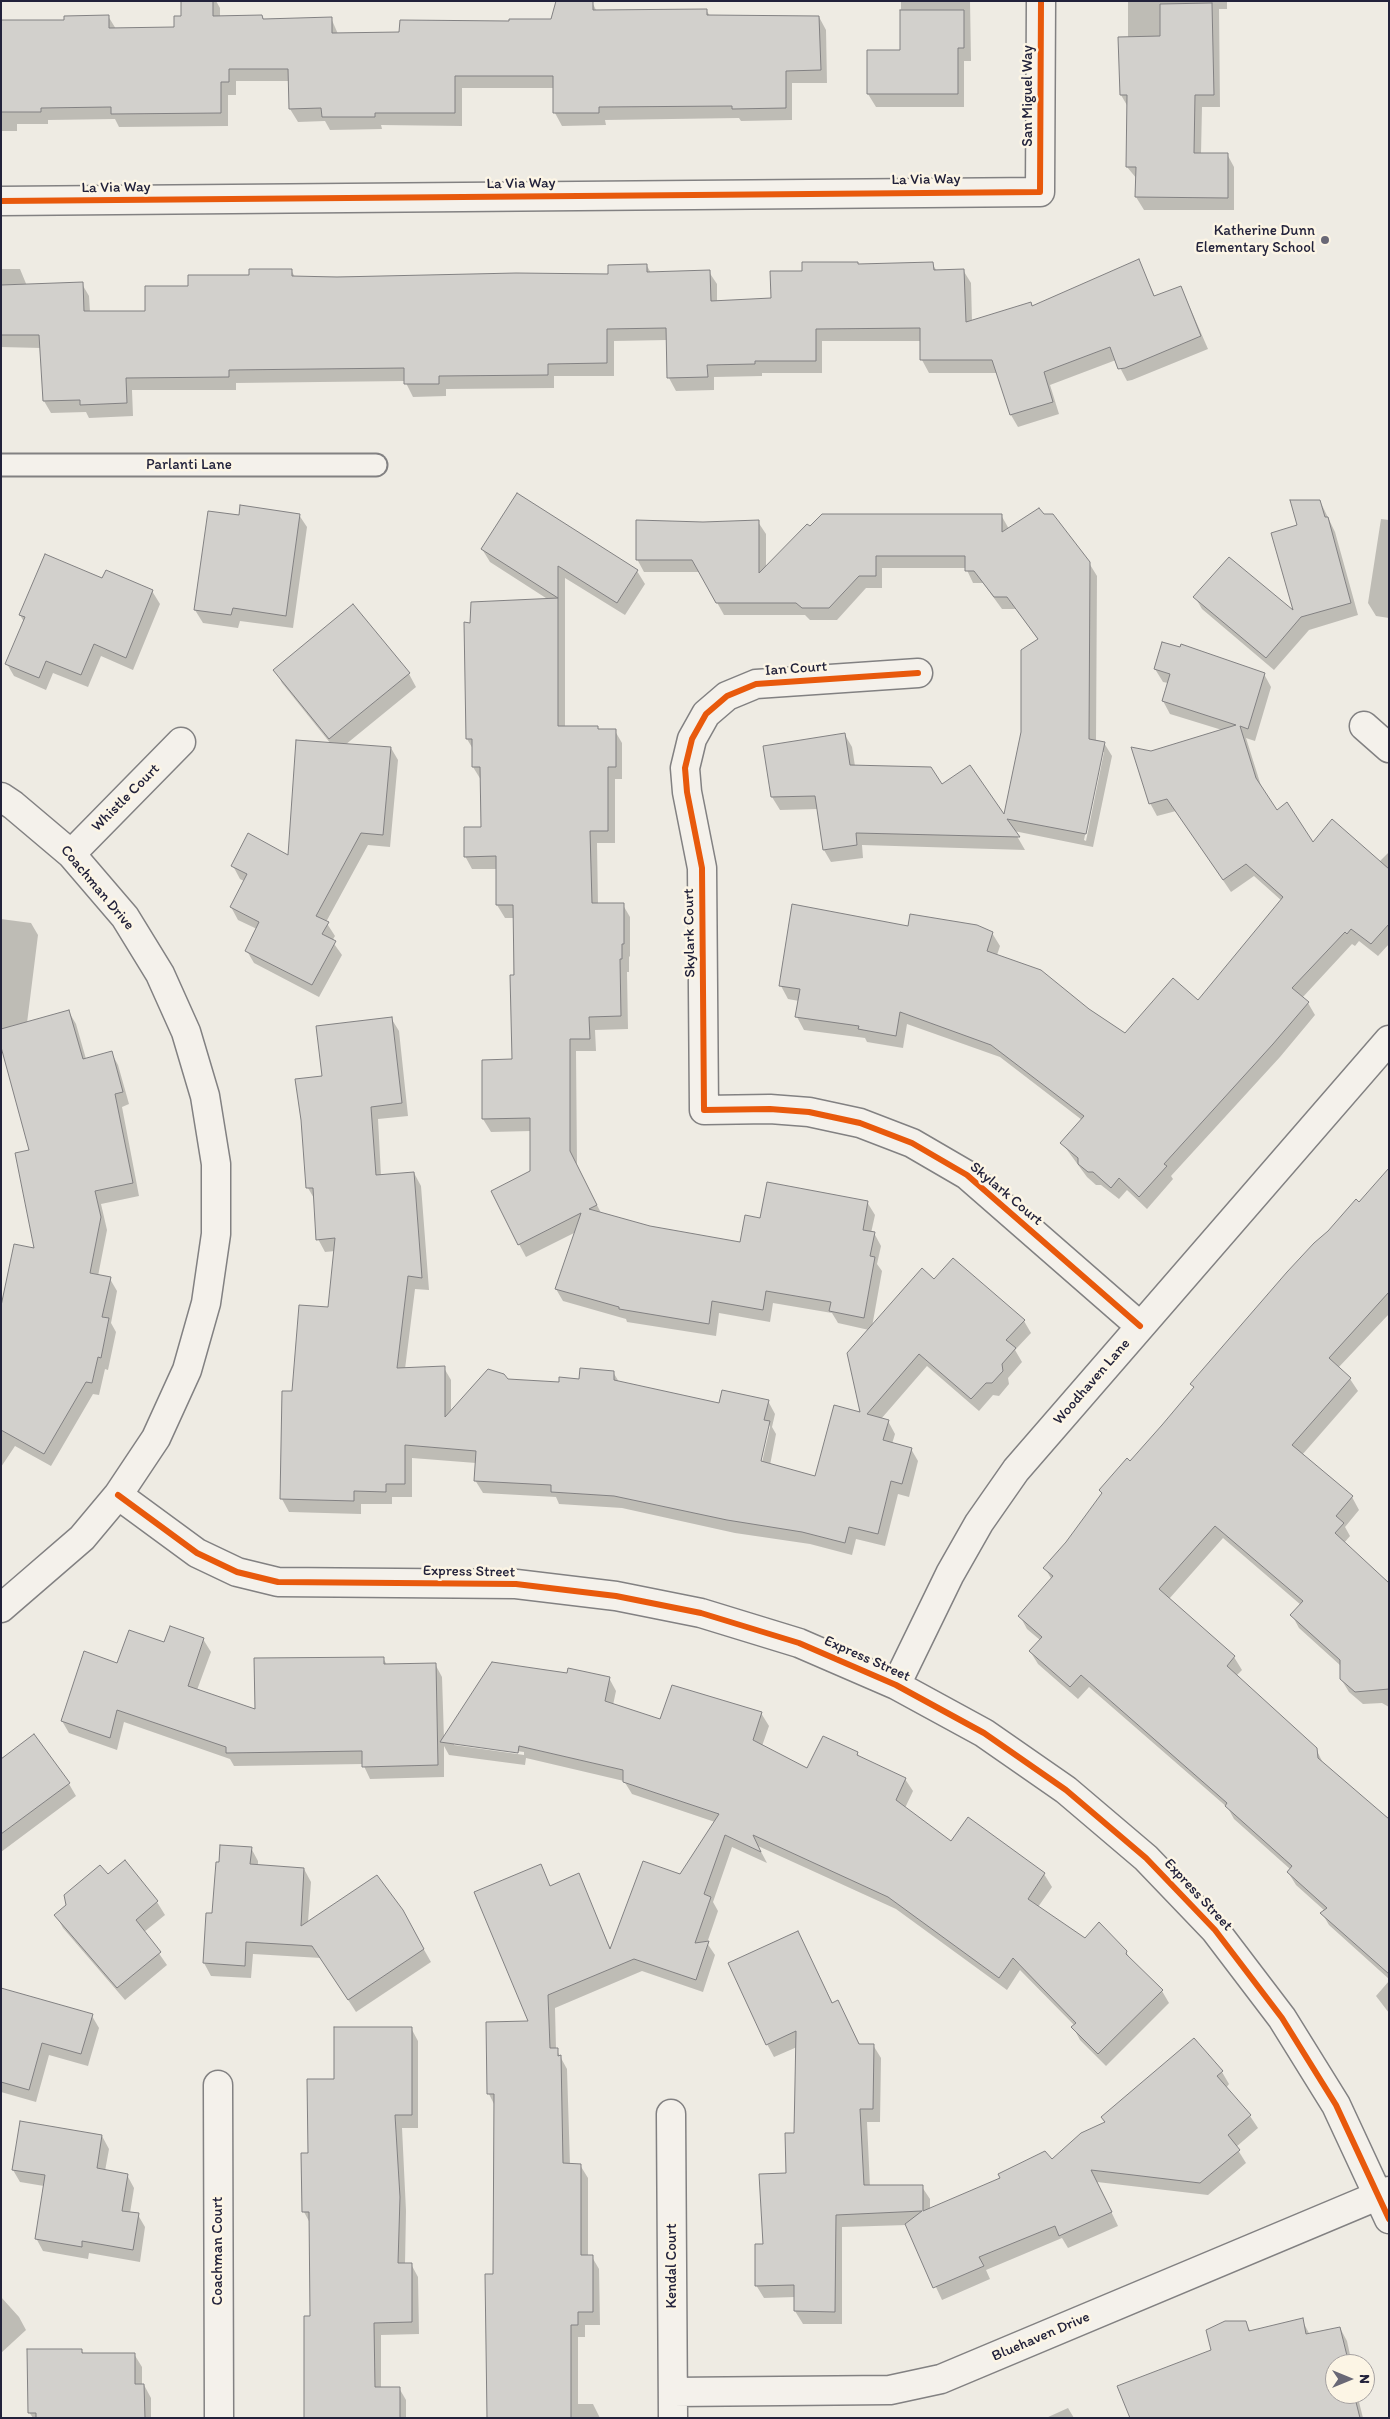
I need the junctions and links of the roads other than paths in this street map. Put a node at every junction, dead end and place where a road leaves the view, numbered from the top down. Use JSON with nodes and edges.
{"nodes":[{"id":1,"x":1041,"y":1,"type":"edge"},
{"id":2,"x":1040,"y":192,"type":"joint"},
{"id":3,"x":1,"y":201,"type":"edge"},
{"id":4,"x":1,"y":465,"type":"edge"},
{"id":5,"x":376,"y":465,"type":"dead end"},
{"id":6,"x":918,"y":673,"type":"dead end"},
{"id":7,"x":1364,"y":726,"type":"dead end"},
{"id":8,"x":181,"y":742,"type":"dead end"},
{"id":9,"x":1389,"y":748,"type":"edge"},
{"id":10,"x":1,"y":797,"type":"edge"},
{"id":11,"x":71,"y":854,"type":"junction"},
{"id":12,"x":702,"y":880,"type":"joint"},
{"id":13,"x":1389,"y":1040,"type":"edge"},
{"id":14,"x":1140,"y":1326,"type":"junction"},
{"id":15,"x":118,"y":1495,"type":"junction"},
{"id":16,"x":1,"y":1608,"type":"edge"},
{"id":17,"x":896,"y":1684,"type":"junction"},
{"id":18,"x":218,"y":2085,"type":"dead end"},
{"id":19,"x":671,"y":2114,"type":"dead end"},
{"id":20,"x":1386,"y":2202,"type":"edge"},
{"id":21,"x":673,"y":2405,"type":"edge"},
{"id":22,"x":219,"y":2418,"type":"edge"}],
"edges":[{"from":1,"to":2,"type":"street","name":"San Miguel Way"},
{"from":2,"to":3,"type":"street","name":"La Via Way"},
{"from":4,"to":5,"type":"lane","name":"Parlanti Lane"},
{"from":6,"to":12,"type":"street","name":"Ian Court"},
{"from":7,"to":9,"type":"street"},
{"from":8,"to":11,"type":"street","name":"Whistle Court"},
{"from":10,"to":11,"type":"street","name":"Coachman Drive"},
{"from":11,"to":15,"type":"street","name":"Coachman Drive"},
{"from":12,"to":14,"type":"street","name":"Skylark Court"},
{"from":13,"to":14,"type":"street","name":"Woodhaven Lane"},
{"from":14,"to":17,"type":"street","name":"Woodhaven Lane"},
{"from":15,"to":16,"type":"street","name":"Coachman Drive"},
{"from":15,"to":17,"type":"street","name":"Express Street"},
{"from":17,"to":20,"type":"street","name":"Express Street"},
{"from":18,"to":22,"type":"street","name":"Coachman Court"},
{"from":19,"to":21,"type":"street","name":"Kendal Court"},
{"from":20,"to":21,"type":"street","name":"Bluehaven Drive"}]}
